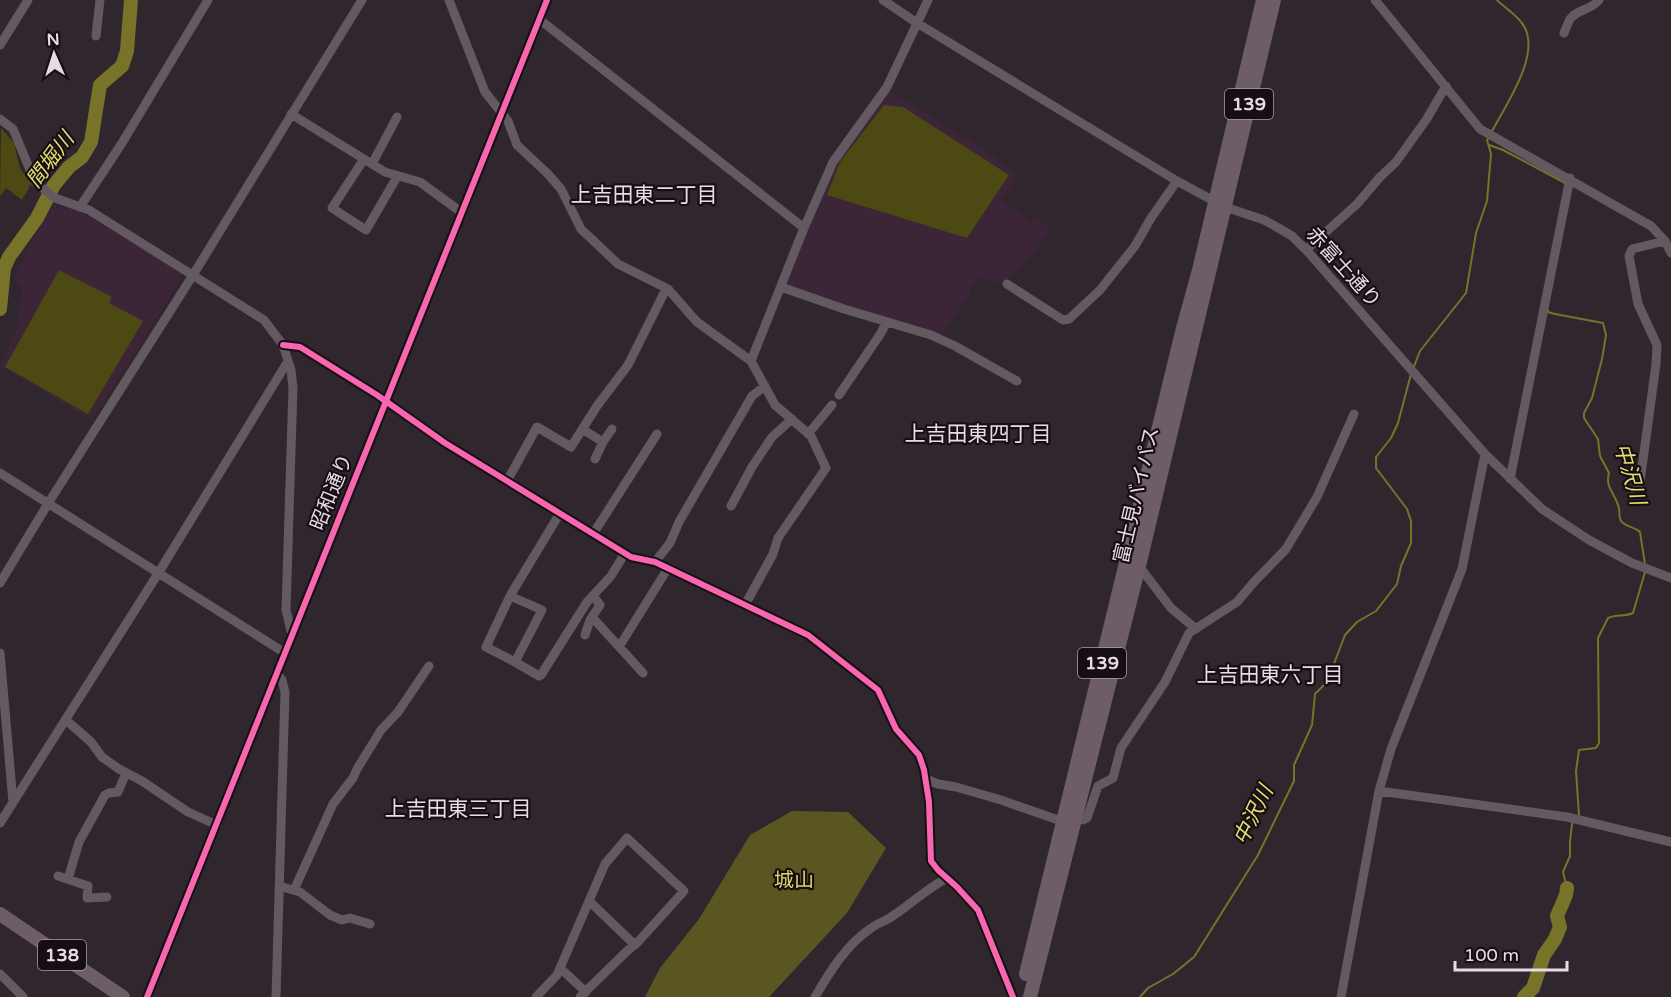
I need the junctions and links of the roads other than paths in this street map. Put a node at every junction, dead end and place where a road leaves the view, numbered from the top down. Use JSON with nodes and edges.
{"nodes":[{"id":1,"x":28,"y":0,"type":"edge"},
{"id":2,"x":100,"y":0,"type":"edge"},
{"id":3,"x":208,"y":0,"type":"edge"},
{"id":4,"x":362,"y":0,"type":"edge"},
{"id":5,"x":449,"y":0,"type":"edge"},
{"id":6,"x":547,"y":0,"type":"edge"},
{"id":7,"x":882,"y":0,"type":"edge"},
{"id":8,"x":928,"y":0,"type":"edge"},
{"id":9,"x":1263,"y":0,"type":"edge"},
{"id":10,"x":1274,"y":0,"type":"edge"},
{"id":11,"x":1375,"y":0,"type":"edge"},
{"id":12,"x":1599,"y":0,"type":"edge"},
{"id":13,"x":539,"y":19,"type":"junction"},
{"id":14,"x":917,"y":23,"type":"junction"},
{"id":15,"x":1564,"y":33,"type":"dead end"},
{"id":16,"x":96,"y":36,"type":"dead end"},
{"id":17,"x":0,"y":45,"type":"edge"},
{"id":18,"x":1446,"y":86,"type":"junction"},
{"id":19,"x":291,"y":114,"type":"junction"},
{"id":20,"x":501,"y":114,"type":"junction"},
{"id":21,"x":397,"y":117,"type":"dead end"},
{"id":22,"x":0,"y":119,"type":"edge"},
{"id":23,"x":368,"y":162,"type":"junction"},
{"id":24,"x":397,"y":177,"type":"junction"},
{"id":25,"x":1570,"y":178,"type":"junction"},
{"id":26,"x":1177,"y":181,"type":"junction"},
{"id":27,"x":1220,"y":204,"type":"junction"},
{"id":28,"x":80,"y":207,"type":"junction"},
{"id":29,"x":461,"y":212,"type":"junction"},
{"id":30,"x":804,"y":228,"type":"junction"},
{"id":31,"x":1665,"y":241,"type":"junction"},
{"id":32,"x":1306,"y":250,"type":"junction"},
{"id":33,"x":1671,"y":253,"type":"edge"},
{"id":34,"x":194,"y":275,"type":"junction"},
{"id":35,"x":1008,"y":284,"type":"dead end"},
{"id":36,"x":780,"y":287,"type":"junction"},
{"id":37,"x":666,"y":289,"type":"junction"},
{"id":38,"x":886,"y":323,"type":"junction"},
{"id":39,"x":283,"y":345,"type":"junction"},
{"id":40,"x":288,"y":361,"type":"junction"},
{"id":41,"x":751,"y":361,"type":"junction"},
{"id":42,"x":1017,"y":381,"type":"dead end"},
{"id":43,"x":765,"y":386,"type":"junction"},
{"id":44,"x":839,"y":395,"type":"dead end"},
{"id":45,"x":386,"y":402,"type":"junction"},
{"id":46,"x":832,"y":405,"type":"dead end"},
{"id":47,"x":1354,"y":414,"type":"dead end"},
{"id":48,"x":792,"y":419,"type":"junction"},
{"id":49,"x":582,"y":429,"type":"junction"},
{"id":50,"x":612,"y":429,"type":"dead end"},
{"id":51,"x":657,"y":434,"type":"dead end"},
{"id":52,"x":808,"y":434,"type":"junction"},
{"id":53,"x":603,"y":442,"type":"junction"},
{"id":54,"x":1485,"y":454,"type":"junction"},
{"id":55,"x":595,"y":459,"type":"dead end"},
{"id":56,"x":0,"y":473,"type":"edge"},
{"id":57,"x":1510,"y":479,"type":"junction"},
{"id":58,"x":507,"y":481,"type":"junction"},
{"id":59,"x":1635,"y":492,"type":"dead end"},
{"id":60,"x":49,"y":502,"type":"junction"},
{"id":61,"x":731,"y":506,"type":"dead end"},
{"id":62,"x":560,"y":513,"type":"junction"},
{"id":63,"x":593,"y":534,"type":"junction"},
{"id":64,"x":625,"y":553,"type":"junction"},
{"id":65,"x":655,"y":562,"type":"junction"},
{"id":66,"x":1139,"y":566,"type":"junction"},
{"id":67,"x":668,"y":568,"type":"junction"},
{"id":68,"x":159,"y":572,"type":"junction"},
{"id":69,"x":1671,"y":578,"type":"edge"},
{"id":70,"x":0,"y":583,"type":"edge"},
{"id":71,"x":510,"y":596,"type":"junction"},
{"id":72,"x":594,"y":597,"type":"junction"},
{"id":73,"x":745,"y":605,"type":"junction"},
{"id":74,"x":592,"y":618,"type":"junction"},
{"id":75,"x":1196,"y":629,"type":"junction"},
{"id":76,"x":292,"y":635,"type":"junction"},
{"id":77,"x":585,"y":635,"type":"dead end"},
{"id":78,"x":619,"y":647,"type":"junction"},
{"id":79,"x":0,"y":653,"type":"edge"},
{"id":80,"x":285,"y":653,"type":"junction"},
{"id":81,"x":515,"y":662,"type":"junction"},
{"id":82,"x":429,"y":666,"type":"dead end"},
{"id":83,"x":276,"y":673,"type":"junction"},
{"id":84,"x":643,"y":673,"type":"dead end"},
{"id":85,"x":66,"y":720,"type":"junction"},
{"id":86,"x":126,"y":773,"type":"junction"},
{"id":87,"x":926,"y":779,"type":"junction"},
{"id":88,"x":1379,"y":791,"type":"junction"},
{"id":89,"x":13,"y":802,"type":"junction"},
{"id":90,"x":1070,"y":820,"type":"junction"},
{"id":91,"x":0,"y":823,"type":"edge"},
{"id":92,"x":217,"y":825,"type":"junction"},
{"id":93,"x":1671,"y":842,"type":"edge"},
{"id":94,"x":58,"y":876,"type":"dead end"},
{"id":95,"x":948,"y":878,"type":"junction"},
{"id":96,"x":68,"y":879,"type":"junction"},
{"id":97,"x":279,"y":886,"type":"junction"},
{"id":98,"x":294,"y":890,"type":"junction"},
{"id":99,"x":107,"y":897,"type":"dead end"},
{"id":100,"x":589,"y":901,"type":"junction"},
{"id":101,"x":0,"y":914,"type":"edge"},
{"id":102,"x":370,"y":924,"type":"dead end"},
{"id":103,"x":635,"y":945,"type":"junction"},
{"id":104,"x":560,"y":968,"type":"junction"},
{"id":105,"x":0,"y":974,"type":"edge"},
{"id":106,"x":583,"y":994,"type":"edge"},
{"id":107,"x":23,"y":997,"type":"edge"},
{"id":108,"x":123,"y":997,"type":"edge"},
{"id":109,"x":147,"y":997,"type":"edge"},
{"id":110,"x":276,"y":997,"type":"edge"},
{"id":111,"x":536,"y":997,"type":"edge"},
{"id":112,"x":815,"y":997,"type":"edge"},
{"id":113,"x":1013,"y":997,"type":"edge"},
{"id":114,"x":1020,"y":997,"type":"edge"},
{"id":115,"x":1030,"y":997,"type":"edge"},
{"id":116,"x":1341,"y":997,"type":"edge"}],
"edges":[{"from":1,"to":17,"type":"street"},
{"from":2,"to":16,"type":"street"},
{"from":3,"to":28,"type":"street"},
{"from":4,"to":19,"type":"street"},
{"from":5,"to":20,"type":"street"},
{"from":6,"to":13,"type":"street","name":"昭和通り"},
{"from":7,"to":14,"type":"street","name":"赤富士通り"},
{"from":8,"to":14,"type":"street"},
{"from":9,"to":27,"type":"highway","name":"富士見バイパス","number":"139"},
{"from":10,"to":27,"type":"highway","name":"富士見バイパス","number":"139"},
{"from":11,"to":18,"type":"street"},
{"from":12,"to":15,"type":"street"},
{"from":13,"to":20,"type":"street","name":"昭和通り"},
{"from":13,"to":30,"type":"street"},
{"from":14,"to":26,"type":"street","name":"赤富士通り"},
{"from":14,"to":30,"type":"street"},
{"from":18,"to":25,"type":"street"},
{"from":18,"to":32,"type":"street"},
{"from":19,"to":23,"type":"street"},
{"from":19,"to":34,"type":"street"},
{"from":20,"to":29,"type":"street","name":"昭和通り"},
{"from":20,"to":37,"type":"street"},
{"from":21,"to":23,"type":"street"},
{"from":22,"to":28,"type":"street"},
{"from":23,"to":24,"type":"street"},
{"from":23,"to":24,"type":"street"},
{"from":24,"to":29,"type":"street"},
{"from":25,"to":31,"type":"street"},
{"from":25,"to":57,"type":"street"},
{"from":26,"to":27,"type":"street","name":"赤富士通り"},
{"from":26,"to":35,"type":"street"},
{"from":27,"to":32,"type":"street","name":"赤富士通り"},
{"from":27,"to":66,"type":"highway","name":"富士見バイパス","number":"139"},
{"from":27,"to":90,"type":"highway","name":"富士見バイパス","number":"139"},
{"from":28,"to":34,"type":"street"},
{"from":29,"to":45,"type":"street","name":"昭和通り"},
{"from":30,"to":36,"type":"street"},
{"from":31,"to":33,"type":"street"},
{"from":31,"to":59,"type":"street"},
{"from":32,"to":54,"type":"street","name":"赤富士通り"},
{"from":34,"to":39,"type":"street"},
{"from":34,"to":60,"type":"street"},
{"from":36,"to":38,"type":"street"},
{"from":36,"to":41,"type":"street"},
{"from":37,"to":41,"type":"street"},
{"from":37,"to":49,"type":"street"},
{"from":38,"to":42,"type":"street"},
{"from":38,"to":44,"type":"street"},
{"from":39,"to":40,"type":"street"},
{"from":39,"to":45,"type":"street"},
{"from":40,"to":68,"type":"street"},
{"from":40,"to":76,"type":"street"},
{"from":41,"to":43,"type":"street"},
{"from":43,"to":48,"type":"street"},
{"from":43,"to":65,"type":"street"},
{"from":45,"to":58,"type":"street"},
{"from":45,"to":76,"type":"street","name":"昭和通り"},
{"from":46,"to":52,"type":"street"},
{"from":47,"to":75,"type":"street"},
{"from":48,"to":52,"type":"street"},
{"from":48,"to":61,"type":"street"},
{"from":49,"to":53,"type":"street"},
{"from":49,"to":58,"type":"street"},
{"from":50,"to":53,"type":"street"},
{"from":51,"to":63,"type":"street"},
{"from":52,"to":73,"type":"street"},
{"from":53,"to":55,"type":"street"},
{"from":54,"to":57,"type":"street","name":"赤富士通り"},
{"from":54,"to":88,"type":"street"},
{"from":56,"to":60,"type":"street"},
{"from":57,"to":69,"type":"street","name":"赤富士通り"},
{"from":58,"to":62,"type":"street"},
{"from":60,"to":68,"type":"street"},
{"from":60,"to":70,"type":"street"},
{"from":62,"to":63,"type":"street"},
{"from":62,"to":71,"type":"street"},
{"from":63,"to":64,"type":"street"},
{"from":64,"to":65,"type":"street"},
{"from":64,"to":72,"type":"street"},
{"from":65,"to":67,"type":"street"},
{"from":66,"to":75,"type":"street"},
{"from":66,"to":90,"type":"highway","name":"富士見バイパス","number":"139"},
{"from":67,"to":73,"type":"street"},
{"from":67,"to":78,"type":"street"},
{"from":68,"to":80,"type":"street"},
{"from":68,"to":85,"type":"street"},
{"from":71,"to":81,"type":"street"},
{"from":71,"to":81,"type":"street"},
{"from":72,"to":74,"type":"street"},
{"from":72,"to":81,"type":"street"},
{"from":73,"to":87,"type":"street"},
{"from":74,"to":77,"type":"street"},
{"from":74,"to":78,"type":"street"},
{"from":75,"to":90,"type":"street"},
{"from":76,"to":80,"type":"street","name":"昭和通り"},
{"from":78,"to":84,"type":"street"},
{"from":79,"to":89,"type":"street"},
{"from":80,"to":83,"type":"street","name":"昭和通り"},
{"from":82,"to":98,"type":"street"},
{"from":83,"to":92,"type":"street","name":"昭和通り"},
{"from":83,"to":97,"type":"street"},
{"from":85,"to":86,"type":"street"},
{"from":85,"to":89,"type":"street"},
{"from":86,"to":92,"type":"street"},
{"from":86,"to":96,"type":"street"},
{"from":87,"to":90,"type":"street"},
{"from":87,"to":95,"type":"street"},
{"from":88,"to":93,"type":"street"},
{"from":88,"to":116,"type":"street"},
{"from":89,"to":91,"type":"street"},
{"from":90,"to":114,"type":"highway","name":"富士見バイパス","number":"139"},
{"from":90,"to":115,"type":"highway","name":"富士見バイパス","number":"139"},
{"from":92,"to":109,"type":"street","name":"昭和通り"},
{"from":94,"to":96,"type":"street"},
{"from":95,"to":112,"type":"street"},
{"from":95,"to":113,"type":"street"},
{"from":96,"to":99,"type":"street"},
{"from":97,"to":98,"type":"street"},
{"from":97,"to":110,"type":"street"},
{"from":98,"to":102,"type":"street"},
{"from":100,"to":103,"type":"street"},
{"from":100,"to":103,"type":"street"},
{"from":100,"to":104,"type":"street"},
{"from":101,"to":108,"type":"highway","number":"138"},
{"from":103,"to":106,"type":"street"},
{"from":104,"to":106,"type":"street"},
{"from":104,"to":111,"type":"street"},
{"from":105,"to":107,"type":"street"}]}
